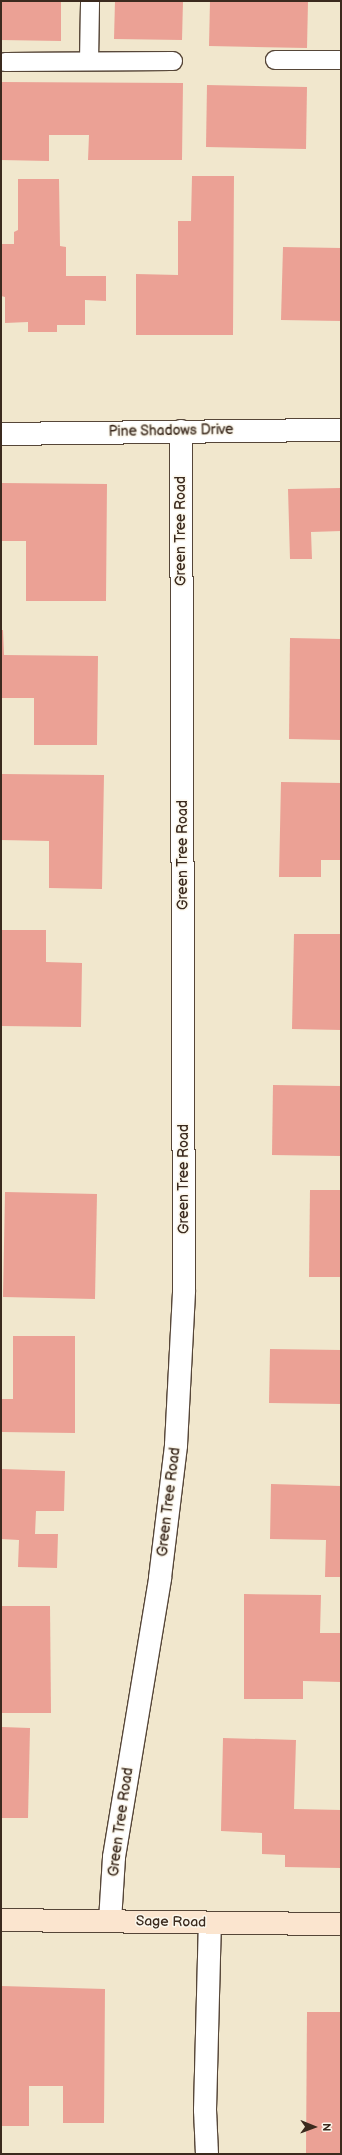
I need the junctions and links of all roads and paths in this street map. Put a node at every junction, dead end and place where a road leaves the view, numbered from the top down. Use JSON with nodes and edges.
{"nodes":[{"id":1,"x":90,"y":1,"type":"edge"},
{"id":2,"x":275,"y":60,"type":"dead end"},
{"id":3,"x":341,"y":60,"type":"edge"},
{"id":4,"x":89,"y":61,"type":"junction"},
{"id":5,"x":172,"y":61,"type":"dead end"},
{"id":6,"x":6,"y":62,"type":"dead end"},
{"id":7,"x":341,"y":430,"type":"edge"},
{"id":8,"x":181,"y":431,"type":"junction"},
{"id":9,"x":1,"y":434,"type":"edge"},
{"id":10,"x":1,"y":1920,"type":"edge"},
{"id":11,"x":110,"y":1922,"type":"junction"},
{"id":12,"x":210,"y":1923,"type":"junction"},
{"id":13,"x":341,"y":1924,"type":"edge"},
{"id":14,"x":207,"y":2154,"type":"edge"}],
"edges":[{"from":1,"to":4,"type":"lane"},
{"from":2,"to":3,"type":"lane"},
{"from":4,"to":5,"type":"lane"},
{"from":4,"to":6,"type":"lane"},
{"from":7,"to":8,"type":"street","name":"Pine Shadows Drive"},
{"from":8,"to":9,"type":"street","name":"Pine Shadows Drive"},
{"from":8,"to":11,"type":"street","name":"Green Tree Road"},
{"from":10,"to":11,"type":"street","name":"Sage Road"},
{"from":11,"to":12,"type":"street","name":"Sage Road"},
{"from":12,"to":13,"type":"street","name":"Sage Road"},
{"from":12,"to":14,"type":"street"}]}
